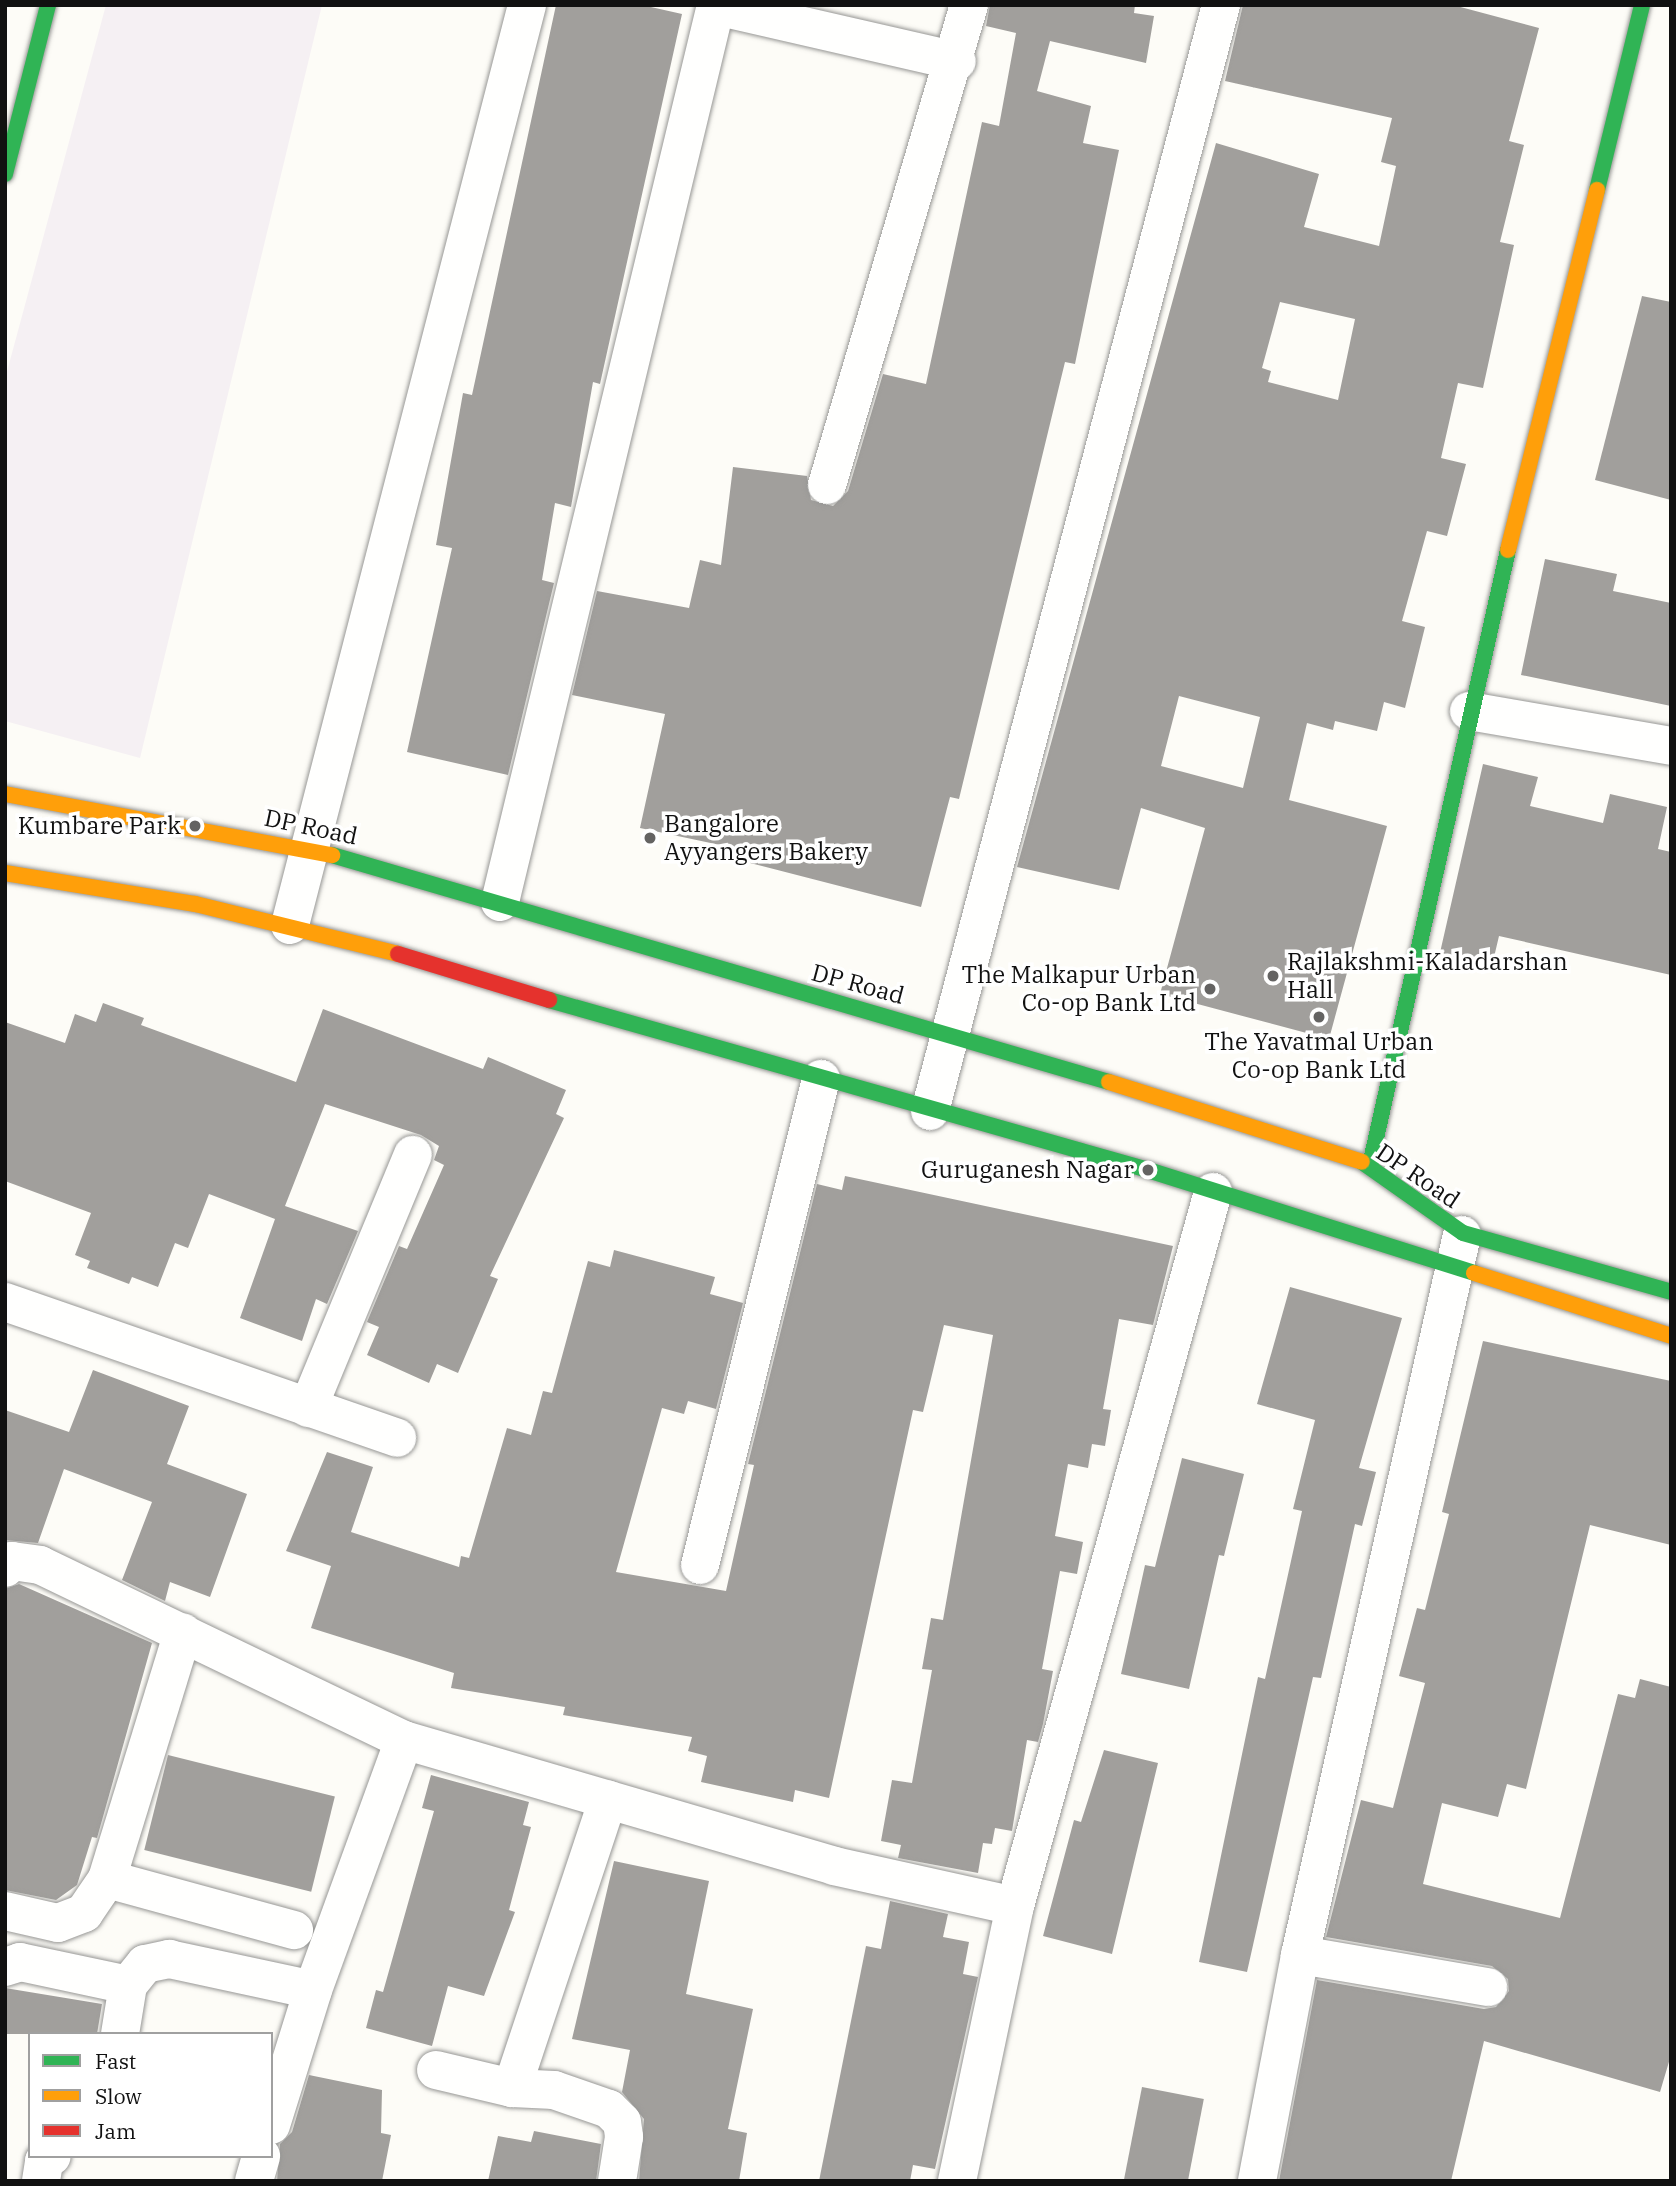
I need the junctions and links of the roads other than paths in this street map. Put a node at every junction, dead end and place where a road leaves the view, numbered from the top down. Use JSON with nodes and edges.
{"nodes":[{"id":1,"x":48,"y":5,"type":"edge"},
{"id":2,"x":527,"y":5,"type":"edge"},
{"id":3,"x":970,"y":5,"type":"edge"},
{"id":4,"x":1221,"y":5,"type":"edge"},
{"id":5,"x":1642,"y":5,"type":"edge"},
{"id":6,"x":716,"y":6,"type":"edge"},
{"id":7,"x":957,"y":61,"type":"junction"},
{"id":8,"x":5,"y":174,"type":"edge"},
{"id":9,"x":827,"y":485,"type":"dead end"},
{"id":10,"x":1469,"y":711,"type":"junction"},
{"id":11,"x":1671,"y":747,"type":"edge"},
{"id":12,"x":5,"y":794,"type":"edge"},
{"id":13,"x":310,"y":850,"type":"junction"},
{"id":14,"x":5,"y":873,"type":"edge"},
{"id":15,"x":500,"y":902,"type":"junction"},
{"id":16,"x":290,"y":925,"type":"junction"},
{"id":17,"x":951,"y":1032,"type":"junction"},
{"id":18,"x":821,"y":1079,"type":"junction"},
{"id":19,"x":930,"y":1111,"type":"junction"},
{"id":20,"x":413,"y":1155,"type":"dead end"},
{"id":21,"x":1370,"y":1165,"type":"junction"},
{"id":22,"x":1213,"y":1192,"type":"junction"},
{"id":23,"x":1459,"y":1251,"type":"junction"},
{"id":24,"x":1671,"y":1292,"type":"edge"},
{"id":25,"x":5,"y":1302,"type":"edge"},
{"id":26,"x":1671,"y":1336,"type":"edge"},
{"id":27,"x":308,"y":1408,"type":"junction"},
{"id":28,"x":397,"y":1438,"type":"dead end"},
{"id":29,"x":700,"y":1564,"type":"dead end"},
{"id":30,"x":5,"y":1569,"type":"edge"},
{"id":31,"x":183,"y":1632,"type":"junction"},
{"id":32,"x":404,"y":1741,"type":"junction"},
{"id":33,"x":608,"y":1800,"type":"junction"},
{"id":34,"x":107,"y":1879,"type":"junction"},
{"id":35,"x":1015,"y":1906,"type":"junction"},
{"id":36,"x":5,"y":1911,"type":"edge"},
{"id":37,"x":294,"y":1930,"type":"dead end"},
{"id":38,"x":1300,"y":1955,"type":"junction"},
{"id":39,"x":5,"y":1967,"type":"edge"},
{"id":40,"x":128,"y":1985,"type":"junction"},
{"id":41,"x":1488,"y":1987,"type":"dead end"},
{"id":42,"x":313,"y":1990,"type":"junction"},
{"id":43,"x":120,"y":2032,"type":"edge"},
{"id":44,"x":436,"y":2070,"type":"dead end"},
{"id":45,"x":512,"y":2088,"type":"junction"},
{"id":46,"x":273,"y":2118,"type":"edge"},
{"id":47,"x":48,"y":2158,"type":"edge"},
{"id":48,"x":260,"y":2158,"type":"edge"},
{"id":49,"x":41,"y":2181,"type":"edge"},
{"id":50,"x":254,"y":2181,"type":"edge"},
{"id":51,"x":617,"y":2181,"type":"edge"},
{"id":52,"x":957,"y":2181,"type":"edge"},
{"id":53,"x":1257,"y":2181,"type":"edge"}],
"edges":[{"from":1,"to":8,"type":"main road"},
{"from":2,"to":13,"type":"street"},
{"from":3,"to":7,"type":"street"},
{"from":4,"to":17,"type":"street"},
{"from":5,"to":10,"type":"main road"},
{"from":6,"to":7,"type":"street"},
{"from":6,"to":15,"type":"street"},
{"from":7,"to":9,"type":"street"},
{"from":10,"to":11,"type":"street"},
{"from":10,"to":21,"type":"main road"},
{"from":12,"to":13,"type":"main road","name":"DP Road"},
{"from":13,"to":15,"type":"main road","name":"DP Road"},
{"from":13,"to":16,"type":"street"},
{"from":14,"to":16,"type":"main road","name":"DP Road"},
{"from":15,"to":17,"type":"main road","name":"DP Road"},
{"from":16,"to":18,"type":"main road","name":"DP Road"},
{"from":17,"to":19,"type":"street"},
{"from":17,"to":21,"type":"main road","name":"DP Road"},
{"from":18,"to":19,"type":"main road","name":"DP Road"},
{"from":18,"to":29,"type":"street"},
{"from":19,"to":22,"type":"main road","name":"DP Road"},
{"from":20,"to":27,"type":"street"},
{"from":21,"to":23,"type":"main road","name":"DP Road"},
{"from":22,"to":23,"type":"main road","name":"DP Road"},
{"from":22,"to":35,"type":"street"},
{"from":23,"to":24,"type":"main road","name":"DP Road"},
{"from":23,"to":26,"type":"main road","name":"DP Road"},
{"from":23,"to":38,"type":"street"},
{"from":25,"to":27,"type":"street"},
{"from":27,"to":28,"type":"street"},
{"from":30,"to":31,"type":"street"},
{"from":31,"to":32,"type":"street"},
{"from":31,"to":34,"type":"street"},
{"from":32,"to":33,"type":"street"},
{"from":32,"to":42,"type":"street"},
{"from":33,"to":35,"type":"street"},
{"from":33,"to":45,"type":"street"},
{"from":34,"to":36,"type":"street"},
{"from":34,"to":37,"type":"street"},
{"from":35,"to":52,"type":"street"},
{"from":38,"to":41,"type":"street"},
{"from":38,"to":53,"type":"street"},
{"from":39,"to":40,"type":"street"},
{"from":40,"to":42,"type":"street"},
{"from":40,"to":43,"type":"street"},
{"from":42,"to":46,"type":"street"},
{"from":44,"to":45,"type":"street"},
{"from":45,"to":51,"type":"street"},
{"from":47,"to":49,"type":"street"},
{"from":48,"to":50,"type":"street"}]}
